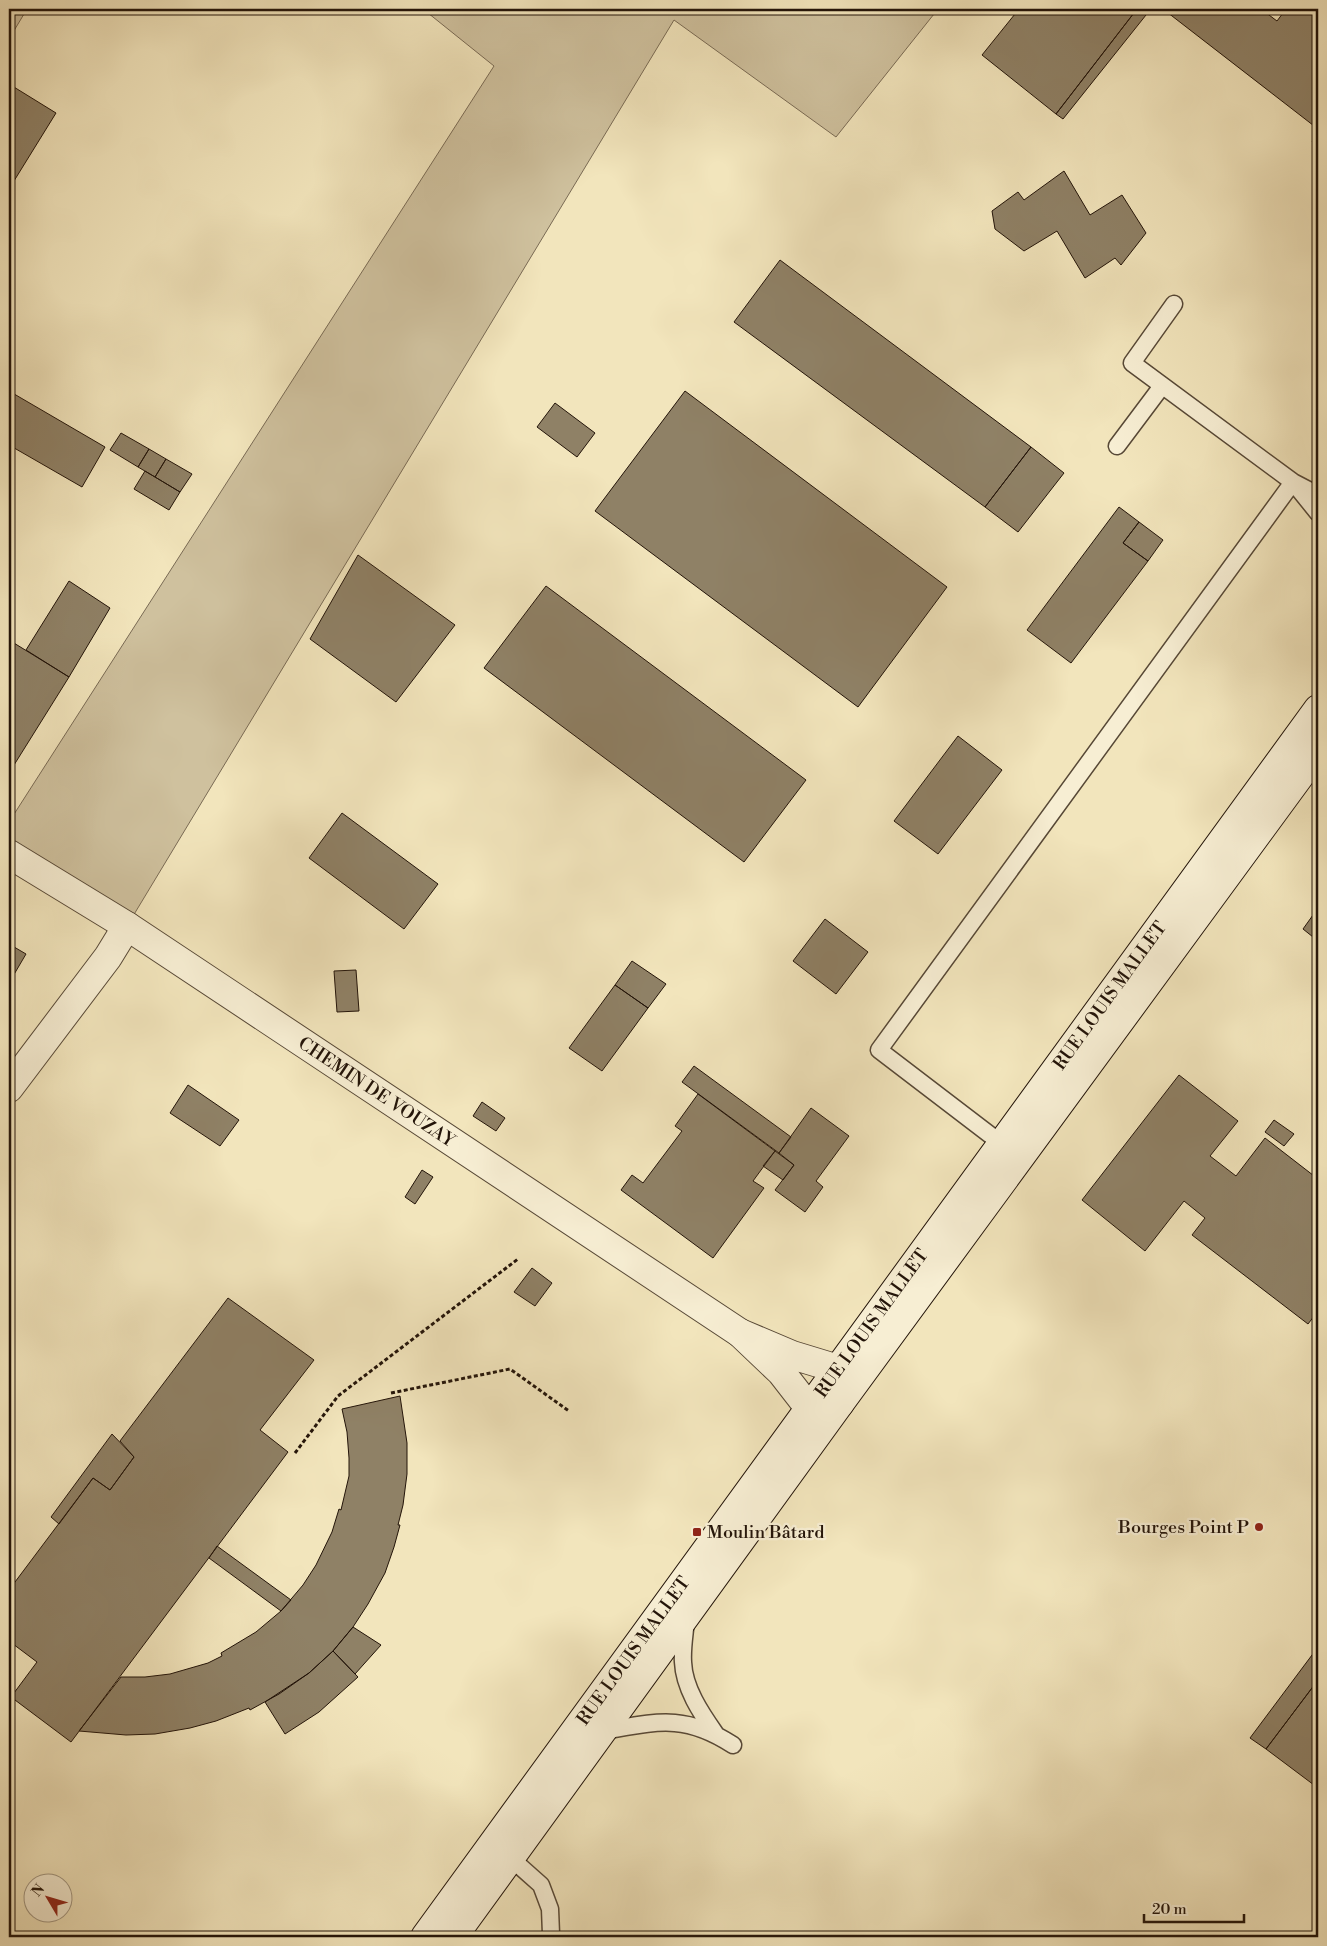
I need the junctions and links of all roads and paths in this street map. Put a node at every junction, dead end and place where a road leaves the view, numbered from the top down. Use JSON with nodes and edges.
{"nodes":[{"id":1,"x":1174,"y":304,"type":"dead end"},
{"id":2,"x":1162,"y":386,"type":"junction"},
{"id":3,"x":1117,"y":446,"type":"dead end"},
{"id":4,"x":1293,"y":482,"type":"junction"},
{"id":5,"x":1318,"y":495,"type":"edge"},
{"id":6,"x":1318,"y":513,"type":"edge"},
{"id":7,"x":1318,"y":710,"type":"edge"},
{"id":8,"x":1318,"y":751,"type":"edge"},
{"id":9,"x":9,"y":854,"type":"edge"},
{"id":10,"x":126,"y":926,"type":"junction"},
{"id":11,"x":9,"y":1088,"type":"edge"},
{"id":12,"x":1002,"y":1144,"type":"junction"},
{"id":13,"x":518,"y":1259,"type":"dead end"},
{"id":14,"x":740,"y":1334,"type":"junction"},
{"id":15,"x":838,"y":1369,"type":"junction"},
{"id":16,"x":391,"y":1393,"type":"dead end"},
{"id":17,"x":840,"y":1403,"type":"junction"},
{"id":18,"x":810,"y":1408,"type":"junction"},
{"id":19,"x":568,"y":1411,"type":"dead end"},
{"id":20,"x":295,"y":1453,"type":"dead end"},
{"id":21,"x":678,"y":1609,"type":"junction"},
{"id":22,"x":594,"y":1724,"type":"junction"},
{"id":23,"x":716,"y":1734,"type":"junction"},
{"id":24,"x":733,"y":1745,"type":"dead end"},
{"id":25,"x":502,"y":1851,"type":"junction"},
{"id":26,"x":425,"y":1937,"type":"edge"},
{"id":27,"x":453,"y":1937,"type":"edge"},
{"id":28,"x":549,"y":1937,"type":"edge"}],
"edges":[{"from":1,"to":2,"type":"lane"},
{"from":2,"to":3,"type":"lane"},
{"from":2,"to":4,"type":"lane"},
{"from":4,"to":5,"type":"lane"},
{"from":4,"to":6,"type":"lane"},
{"from":4,"to":12,"type":"lane"},
{"from":7,"to":12,"type":"main road","name":"RUE LOUIS MALLET"},
{"from":8,"to":17,"type":"main road","name":"RUE LOUIS MALLET"},
{"from":9,"to":10,"type":"main road","name":"CHEMIN DE VOUZAY"},
{"from":10,"to":11,"type":"main road"},
{"from":10,"to":14,"type":"main road","name":"CHEMIN DE VOUZAY"},
{"from":12,"to":15,"type":"main road","name":"RUE LOUIS MALLET"},
{"from":13,"to":20,"type":"path"},
{"from":14,"to":15,"type":"main road","name":"CHEMIN DE VOUZAY"},
{"from":14,"to":18,"type":"main road","name":"CHEMIN DE VOUZAY"},
{"from":15,"to":17,"type":"main road"},
{"from":15,"to":18,"type":"main road","name":"RUE LOUIS MALLET"},
{"from":16,"to":19,"type":"path"},
{"from":17,"to":18,"type":"main road"},
{"from":17,"to":21,"type":"main road","name":"RUE LOUIS MALLET"},
{"from":18,"to":21,"type":"main road","name":"RUE LOUIS MALLET"},
{"from":21,"to":22,"type":"main road","name":"RUE LOUIS MALLET"},
{"from":21,"to":23,"type":"lane"},
{"from":22,"to":23,"type":"lane"},
{"from":22,"to":25,"type":"main road","name":"RUE LOUIS MALLET"},
{"from":23,"to":24,"type":"lane"},
{"from":25,"to":26,"type":"main road","name":"RUE LOUIS MALLET"},
{"from":25,"to":27,"type":"main road","name":"RUE LOUIS MALLET"},
{"from":25,"to":28,"type":"lane"}]}
